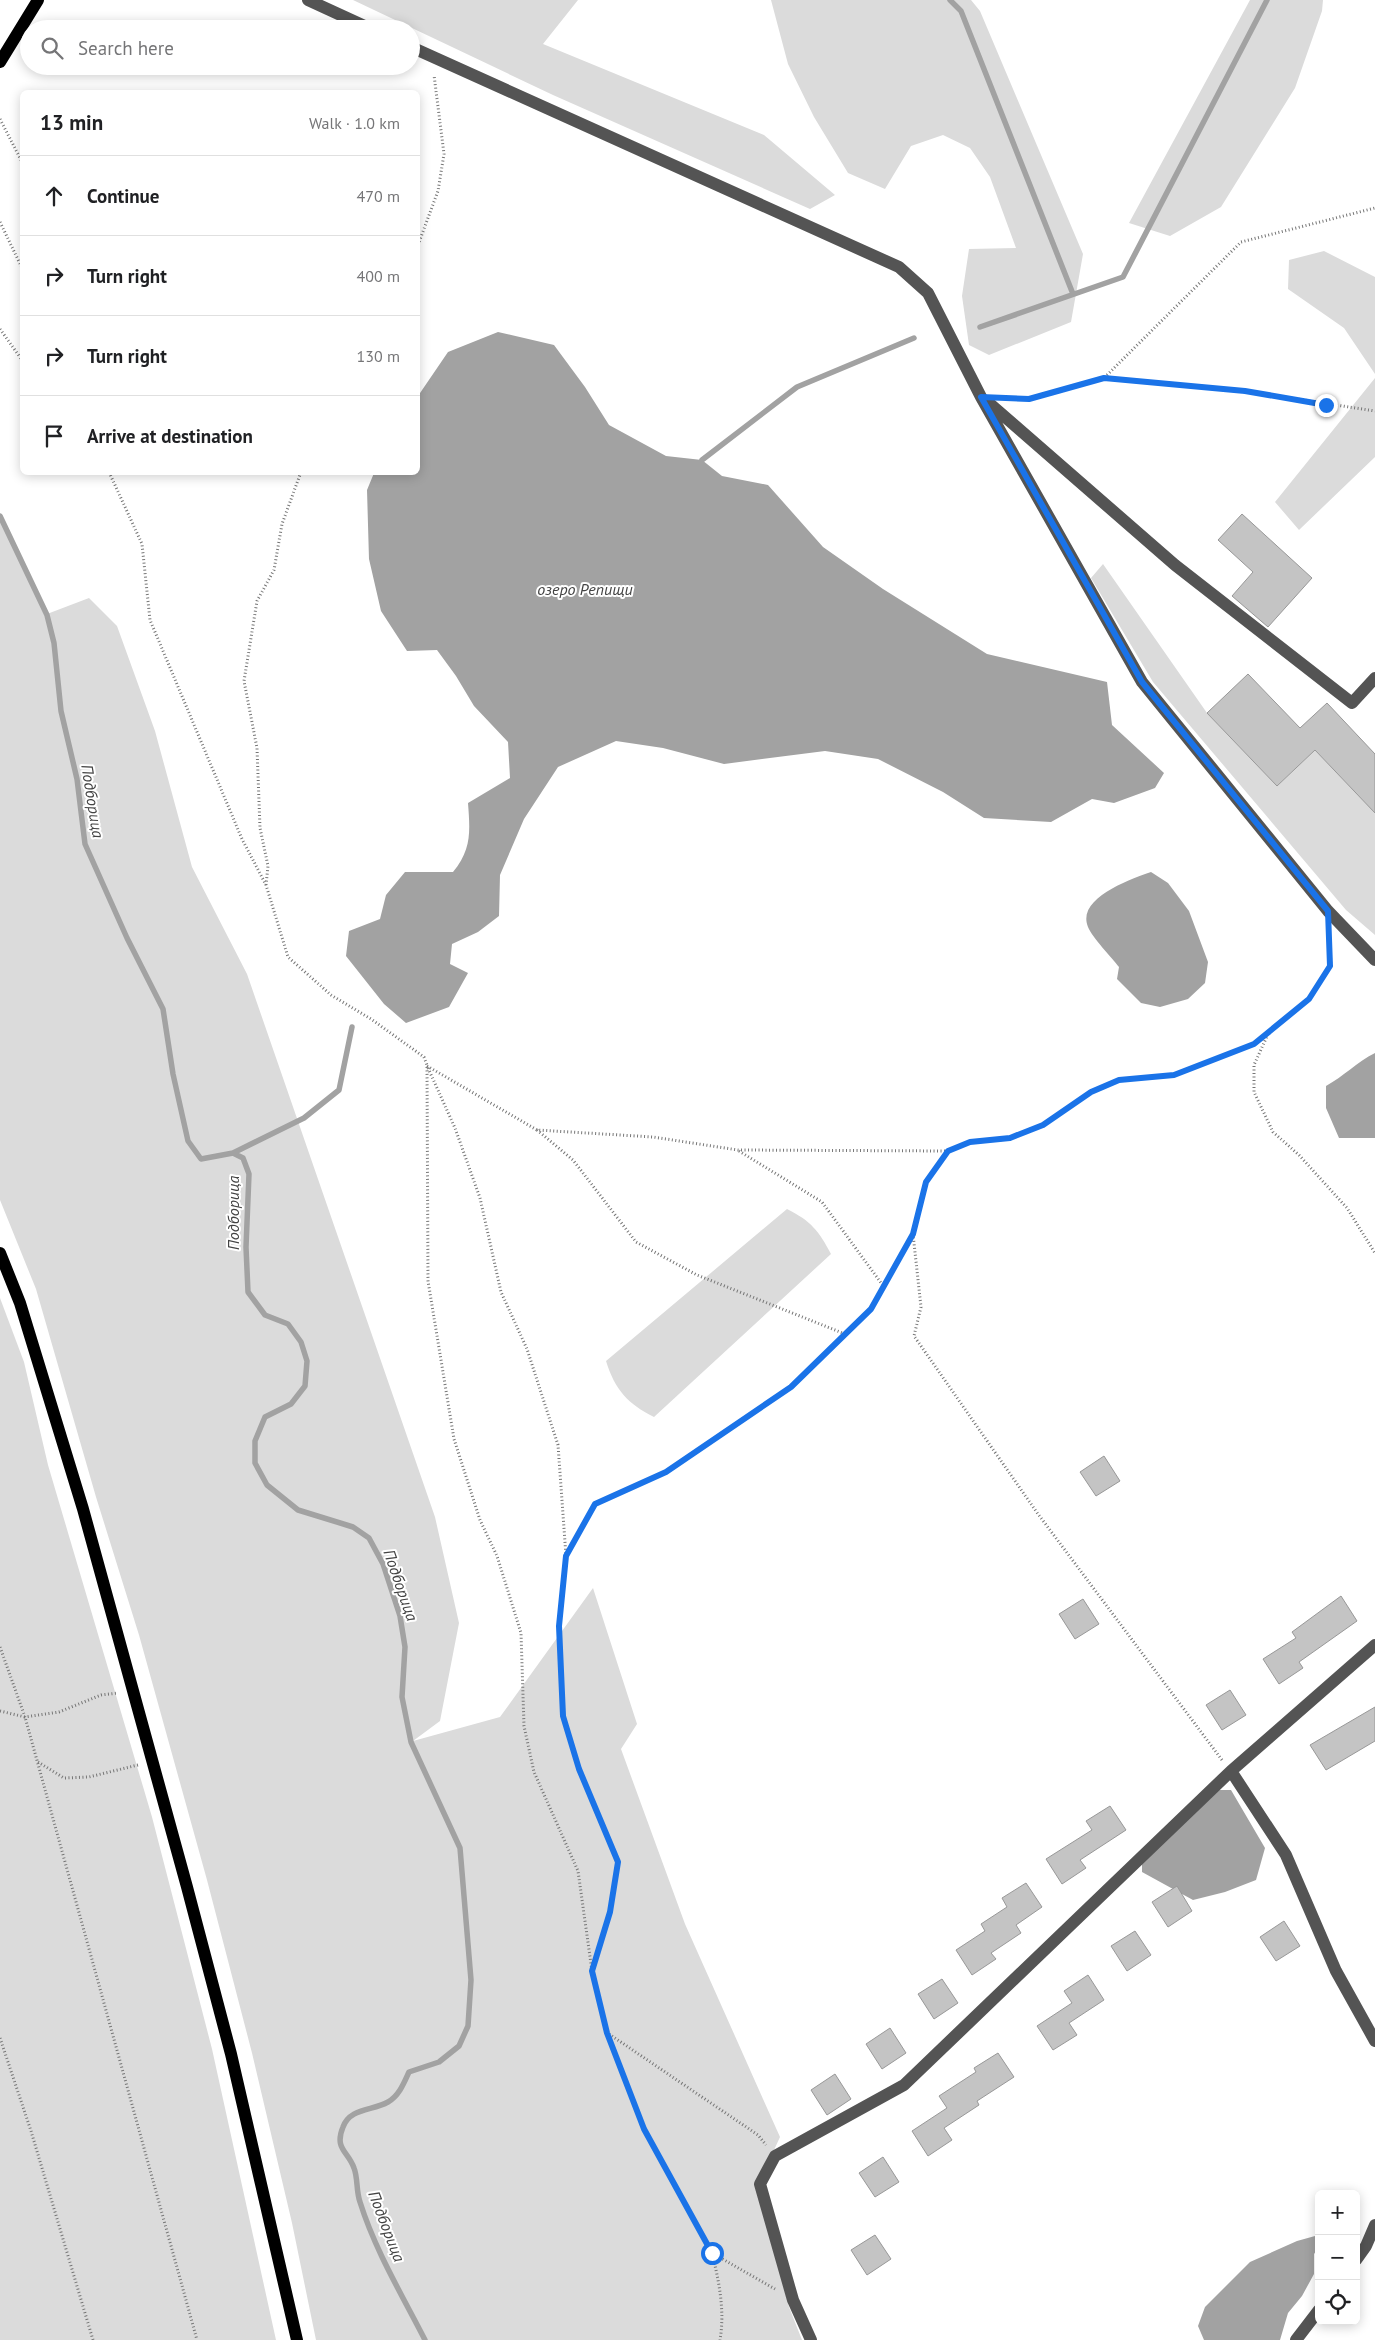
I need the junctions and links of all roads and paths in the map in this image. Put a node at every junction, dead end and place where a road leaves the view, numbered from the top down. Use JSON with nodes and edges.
{"nodes":[{"id":1,"x":38,"y":0,"type":"edge"},
{"id":2,"x":308,"y":0,"type":"edge"},
{"id":3,"x":26,"y":20,"type":"edge"},
{"id":4,"x":351,"y":20,"type":"edge"},
{"id":5,"x":20,"y":29,"type":"edge"},
{"id":6,"x":420,"y":51,"type":"edge"},
{"id":7,"x":432,"y":57,"type":"junction"},
{"id":8,"x":0,"y":62,"type":"edge"},
{"id":9,"x":0,"y":119,"type":"edge"},
{"id":10,"x":20,"y":158,"type":"edge"},
{"id":11,"x":1375,"y":208,"type":"edge"},
{"id":12,"x":0,"y":222,"type":"edge"},
{"id":13,"x":420,"y":240,"type":"edge"},
{"id":14,"x":20,"y":264,"type":"edge"},
{"id":15,"x":0,"y":329,"type":"edge"},
{"id":16,"x":20,"y":357,"type":"edge"},
{"id":17,"x":1104,"y":378,"type":"junction"},
{"id":18,"x":981,"y":397,"type":"junction"},
{"id":19,"x":1375,"y":411,"type":"edge"},
{"id":20,"x":111,"y":475,"type":"edge"},
{"id":21,"x":300,"y":475,"type":"edge"},
{"id":22,"x":1375,"y":678,"type":"edge"},
{"id":23,"x":266,"y":885,"type":"junction"},
{"id":24,"x":1328,"y":911,"type":"junction"},
{"id":25,"x":1375,"y":960,"type":"edge"},
{"id":26,"x":1269,"y":1032,"type":"junction"},
{"id":27,"x":427,"y":1066,"type":"junction"},
{"id":28,"x":537,"y":1130,"type":"junction"},
{"id":29,"x":738,"y":1150,"type":"junction"},
{"id":30,"x":948,"y":1151,"type":"junction"},
{"id":31,"x":913,"y":1234,"type":"junction"},
{"id":32,"x":0,"y":1253,"type":"edge"},
{"id":33,"x":1375,"y":1253,"type":"edge"},
{"id":34,"x":884,"y":1286,"type":"junction"},
{"id":35,"x":845,"y":1334,"type":"junction"},
{"id":36,"x":566,"y":1556,"type":"junction"},
{"id":37,"x":1375,"y":1645,"type":"edge"},
{"id":38,"x":0,"y":1647,"type":"edge"},
{"id":39,"x":134,"y":1692,"type":"junction"},
{"id":40,"x":0,"y":1712,"type":"edge"},
{"id":41,"x":25,"y":1717,"type":"junction"},
{"id":42,"x":152,"y":1760,"type":"junction"},
{"id":43,"x":37,"y":1761,"type":"junction"},
{"id":44,"x":1231,"y":1771,"type":"junction"},
{"id":45,"x":592,"y":1971,"type":"junction"},
{"id":46,"x":607,"y":2033,"type":"junction"},
{"id":47,"x":0,"y":2038,"type":"edge"},
{"id":48,"x":1375,"y":2042,"type":"edge"},
{"id":49,"x":775,"y":2156,"type":"junction"},
{"id":50,"x":1375,"y":2226,"type":"edge"},
{"id":51,"x":712,"y":2253,"type":"junction"},
{"id":52,"x":1360,"y":2254,"type":"edge"},
{"id":53,"x":793,"y":2300,"type":"junction"},
{"id":54,"x":1315,"y":2315,"type":"edge"},
{"id":55,"x":92,"y":2340,"type":"edge"},
{"id":56,"x":197,"y":2340,"type":"edge"},
{"id":57,"x":296,"y":2340,"type":"edge"},
{"id":58,"x":720,"y":2340,"type":"edge"},
{"id":59,"x":811,"y":2340,"type":"edge"},
{"id":60,"x":1296,"y":2340,"type":"edge"}],
"edges":[{"from":1,"to":3,"type":"main road"},
{"from":2,"to":4,"type":"street"},
{"from":5,"to":8,"type":"main road"},
{"from":6,"to":7,"type":"street"},
{"from":7,"to":13,"type":"path"},
{"from":7,"to":18,"type":"street"},
{"from":9,"to":10,"type":"path"},
{"from":11,"to":17,"type":"path"},
{"from":12,"to":14,"type":"path"},
{"from":15,"to":16,"type":"path"},
{"from":17,"to":18,"type":"path"},
{"from":17,"to":19,"type":"path"},
{"from":18,"to":22,"type":"street"},
{"from":18,"to":24,"type":"street"},
{"from":20,"to":23,"type":"path"},
{"from":21,"to":23,"type":"path"},
{"from":23,"to":27,"type":"path"},
{"from":24,"to":25,"type":"street"},
{"from":24,"to":26,"type":"path"},
{"from":26,"to":30,"type":"path"},
{"from":26,"to":33,"type":"path"},
{"from":27,"to":28,"type":"path"},
{"from":27,"to":36,"type":"path"},
{"from":27,"to":45,"type":"path"},
{"from":28,"to":29,"type":"path"},
{"from":28,"to":35,"type":"path"},
{"from":29,"to":30,"type":"path"},
{"from":29,"to":34,"type":"path"},
{"from":30,"to":31,"type":"path"},
{"from":31,"to":34,"type":"path"},
{"from":31,"to":44,"type":"path"},
{"from":32,"to":39,"type":"main road"},
{"from":34,"to":35,"type":"path"},
{"from":35,"to":36,"type":"path"},
{"from":36,"to":45,"type":"path"},
{"from":37,"to":44,"type":"street"},
{"from":38,"to":41,"type":"path"},
{"from":39,"to":41,"type":"path"},
{"from":39,"to":42,"type":"main road"},
{"from":40,"to":41,"type":"path"},
{"from":41,"to":43,"type":"path"},
{"from":42,"to":43,"type":"path"},
{"from":42,"to":57,"type":"main road"},
{"from":43,"to":56,"type":"path"},
{"from":44,"to":48,"type":"street"},
{"from":44,"to":49,"type":"street"},
{"from":45,"to":46,"type":"path"},
{"from":46,"to":49,"type":"path"},
{"from":46,"to":51,"type":"path"},
{"from":47,"to":55,"type":"path"},
{"from":49,"to":53,"type":"street"},
{"from":50,"to":52,"type":"street"},
{"from":51,"to":53,"type":"path"},
{"from":51,"to":58,"type":"path"},
{"from":53,"to":59,"type":"street"},
{"from":54,"to":60,"type":"street"}]}
